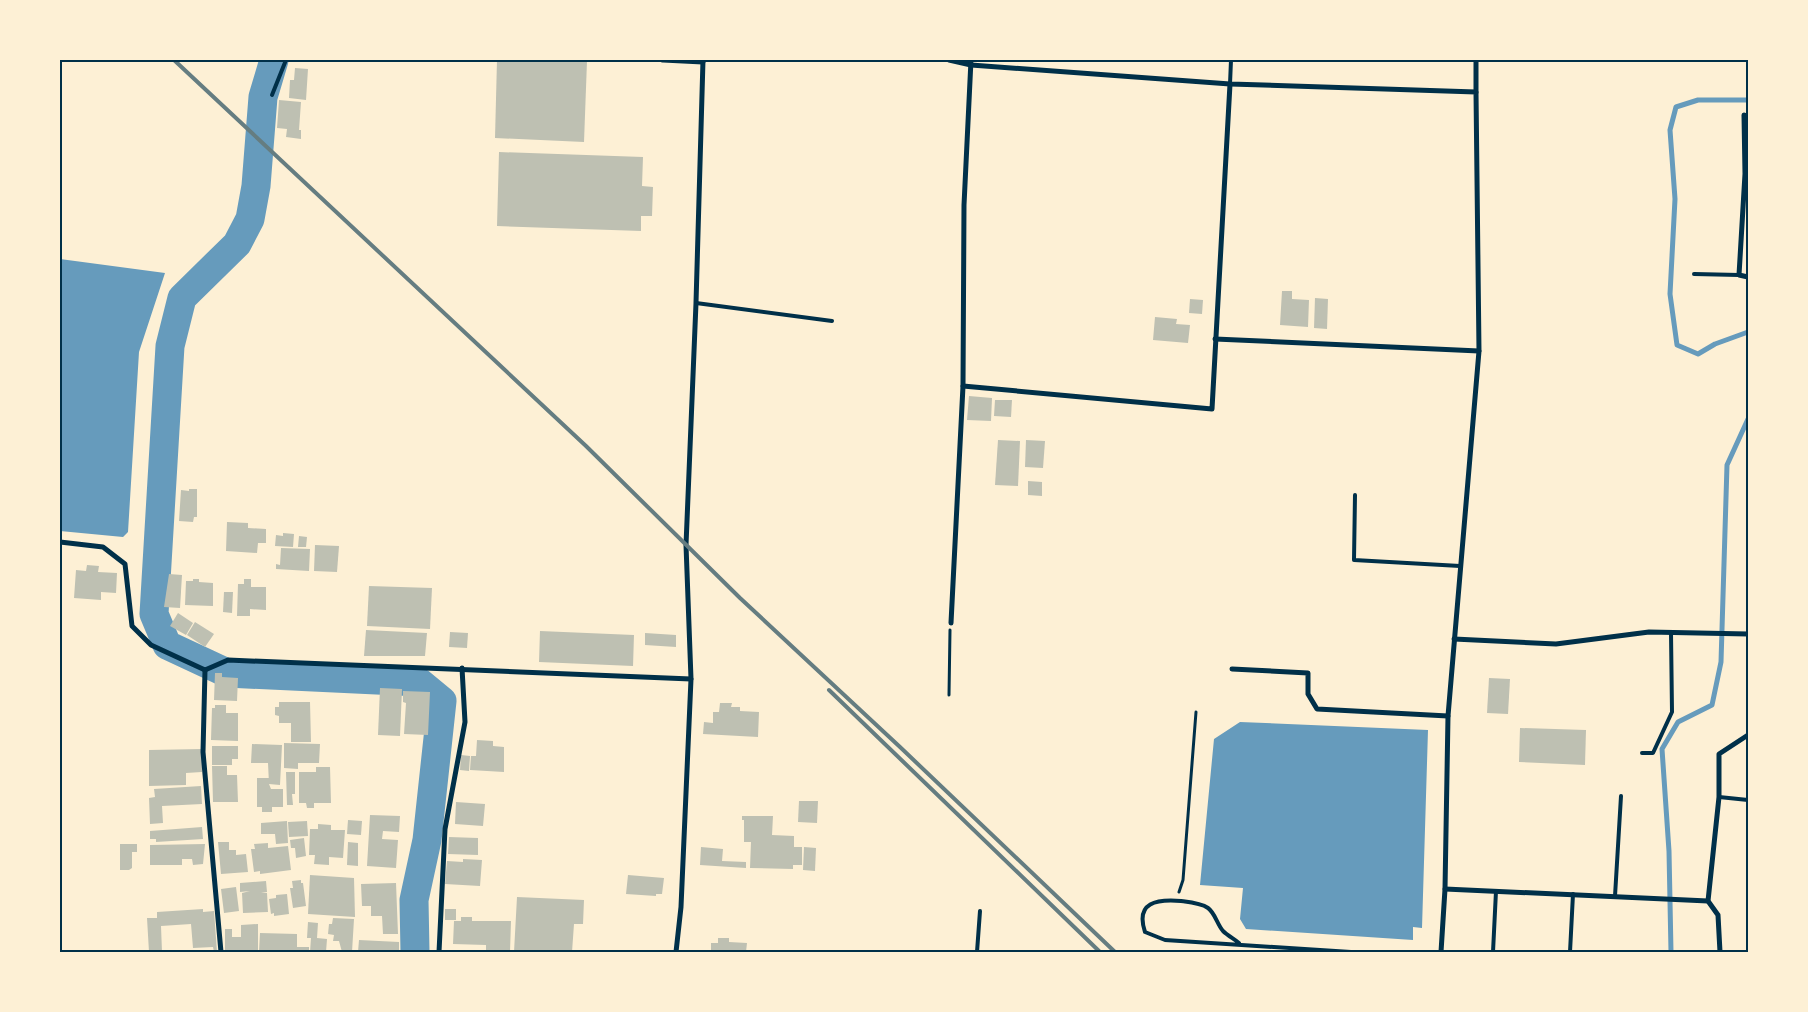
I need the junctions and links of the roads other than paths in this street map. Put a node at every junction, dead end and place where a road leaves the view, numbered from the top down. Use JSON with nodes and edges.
{"nodes":[{"id":1,"x":286,"y":60,"type":"edge"},
{"id":2,"x":663,"y":60,"type":"edge"},
{"id":3,"x":949,"y":60,"type":"edge"},
{"id":4,"x":1231,"y":60,"type":"edge"},
{"id":5,"x":1476,"y":60,"type":"edge"},
{"id":6,"x":703,"y":61,"type":"edge"},
{"id":7,"x":971,"y":62,"type":"edge"},
{"id":8,"x":1230,"y":84,"type":"junction"},
{"id":9,"x":1476,"y":92,"type":"junction"},
{"id":10,"x":272,"y":95,"type":"dead end"},
{"id":11,"x":1744,"y":115,"type":"dead end"},
{"id":12,"x":1747,"y":174,"type":"edge"},
{"id":13,"x":1694,"y":274,"type":"dead end"},
{"id":14,"x":1739,"y":276,"type":"junction"},
{"id":15,"x":1748,"y":276,"type":"edge"},
{"id":16,"x":696,"y":303,"type":"junction"},
{"id":17,"x":832,"y":321,"type":"dead end"},
{"id":18,"x":1215,"y":340,"type":"junction"},
{"id":19,"x":1479,"y":351,"type":"junction"},
{"id":20,"x":963,"y":386,"type":"junction"},
{"id":21,"x":1355,"y":495,"type":"dead end"},
{"id":22,"x":60,"y":542,"type":"edge"},
{"id":23,"x":1460,"y":566,"type":"junction"},
{"id":24,"x":951,"y":623,"type":"road end"},
{"id":25,"x":1671,"y":633,"type":"junction"},
{"id":26,"x":1748,"y":634,"type":"edge"},
{"id":27,"x":1454,"y":639,"type":"junction"},
{"id":28,"x":462,"y":668,"type":"junction"},
{"id":29,"x":1232,"y":669,"type":"dead end"},
{"id":30,"x":205,"y":670,"type":"junction"},
{"id":31,"x":691,"y":678,"type":"junction"},
{"id":32,"x":1448,"y":716,"type":"junction"},
{"id":33,"x":1748,"y":736,"type":"edge"},
{"id":34,"x":1642,"y":753,"type":"dead end"},
{"id":35,"x":1621,"y":796,"type":"dead end"},
{"id":36,"x":1719,"y":797,"type":"junction"},
{"id":37,"x":1748,"y":800,"type":"edge"},
{"id":38,"x":1445,"y":889,"type":"junction"},
{"id":39,"x":1496,"y":891,"type":"junction"},
{"id":40,"x":1573,"y":894,"type":"junction"},
{"id":41,"x":1615,"y":896,"type":"junction"},
{"id":42,"x":1708,"y":902,"type":"junction"},
{"id":43,"x":980,"y":911,"type":"dead end"},
{"id":44,"x":1238,"y":943,"type":"junction"},
{"id":45,"x":221,"y":952,"type":"edge"},
{"id":46,"x":439,"y":952,"type":"edge"},
{"id":47,"x":676,"y":952,"type":"edge"},
{"id":48,"x":977,"y":952,"type":"edge"},
{"id":49,"x":1351,"y":952,"type":"edge"},
{"id":50,"x":1441,"y":952,"type":"edge"},
{"id":51,"x":1493,"y":952,"type":"edge"},
{"id":52,"x":1570,"y":952,"type":"edge"},
{"id":53,"x":1720,"y":952,"type":"edge"}],
"edges":[{"from":1,"to":10,"type":"lane"},
{"from":2,"to":6,"type":"street"},
{"from":3,"to":7,"type":"street"},
{"from":4,"to":8,"type":"lane"},
{"from":5,"to":9,"type":"street"},
{"from":6,"to":16,"type":"street"},
{"from":7,"to":8,"type":"street"},
{"from":7,"to":20,"type":"street"},
{"from":8,"to":9,"type":"street"},
{"from":8,"to":18,"type":"street"},
{"from":9,"to":19,"type":"street"},
{"from":11,"to":12,"type":"street"},
{"from":12,"to":14,"type":"street"},
{"from":13,"to":14,"type":"lane"},
{"from":14,"to":15,"type":"street"},
{"from":16,"to":17,"type":"lane"},
{"from":16,"to":31,"type":"street"},
{"from":18,"to":19,"type":"street"},
{"from":18,"to":20,"type":"street"},
{"from":19,"to":23,"type":"street"},
{"from":20,"to":24,"type":"street"},
{"from":21,"to":23,"type":"lane"},
{"from":22,"to":30,"type":"street"},
{"from":23,"to":27,"type":"street"},
{"from":25,"to":26,"type":"street"},
{"from":25,"to":27,"type":"street"},
{"from":25,"to":34,"type":"lane"},
{"from":27,"to":32,"type":"street"},
{"from":28,"to":30,"type":"street"},
{"from":28,"to":31,"type":"street"},
{"from":28,"to":46,"type":"street"},
{"from":29,"to":32,"type":"street"},
{"from":30,"to":45,"type":"street"},
{"from":31,"to":47,"type":"street"},
{"from":32,"to":38,"type":"street"},
{"from":33,"to":36,"type":"street"},
{"from":35,"to":41,"type":"lane"},
{"from":36,"to":37,"type":"lane"},
{"from":36,"to":42,"type":"street"},
{"from":38,"to":39,"type":"street"},
{"from":38,"to":50,"type":"street"},
{"from":39,"to":40,"type":"street"},
{"from":39,"to":51,"type":"lane"},
{"from":40,"to":41,"type":"street"},
{"from":40,"to":52,"type":"lane"},
{"from":41,"to":42,"type":"street"},
{"from":42,"to":53,"type":"street"},
{"from":43,"to":48,"type":"lane"},
{"from":44,"to":44,"type":"lane"},
{"from":44,"to":49,"type":"lane"}]}
